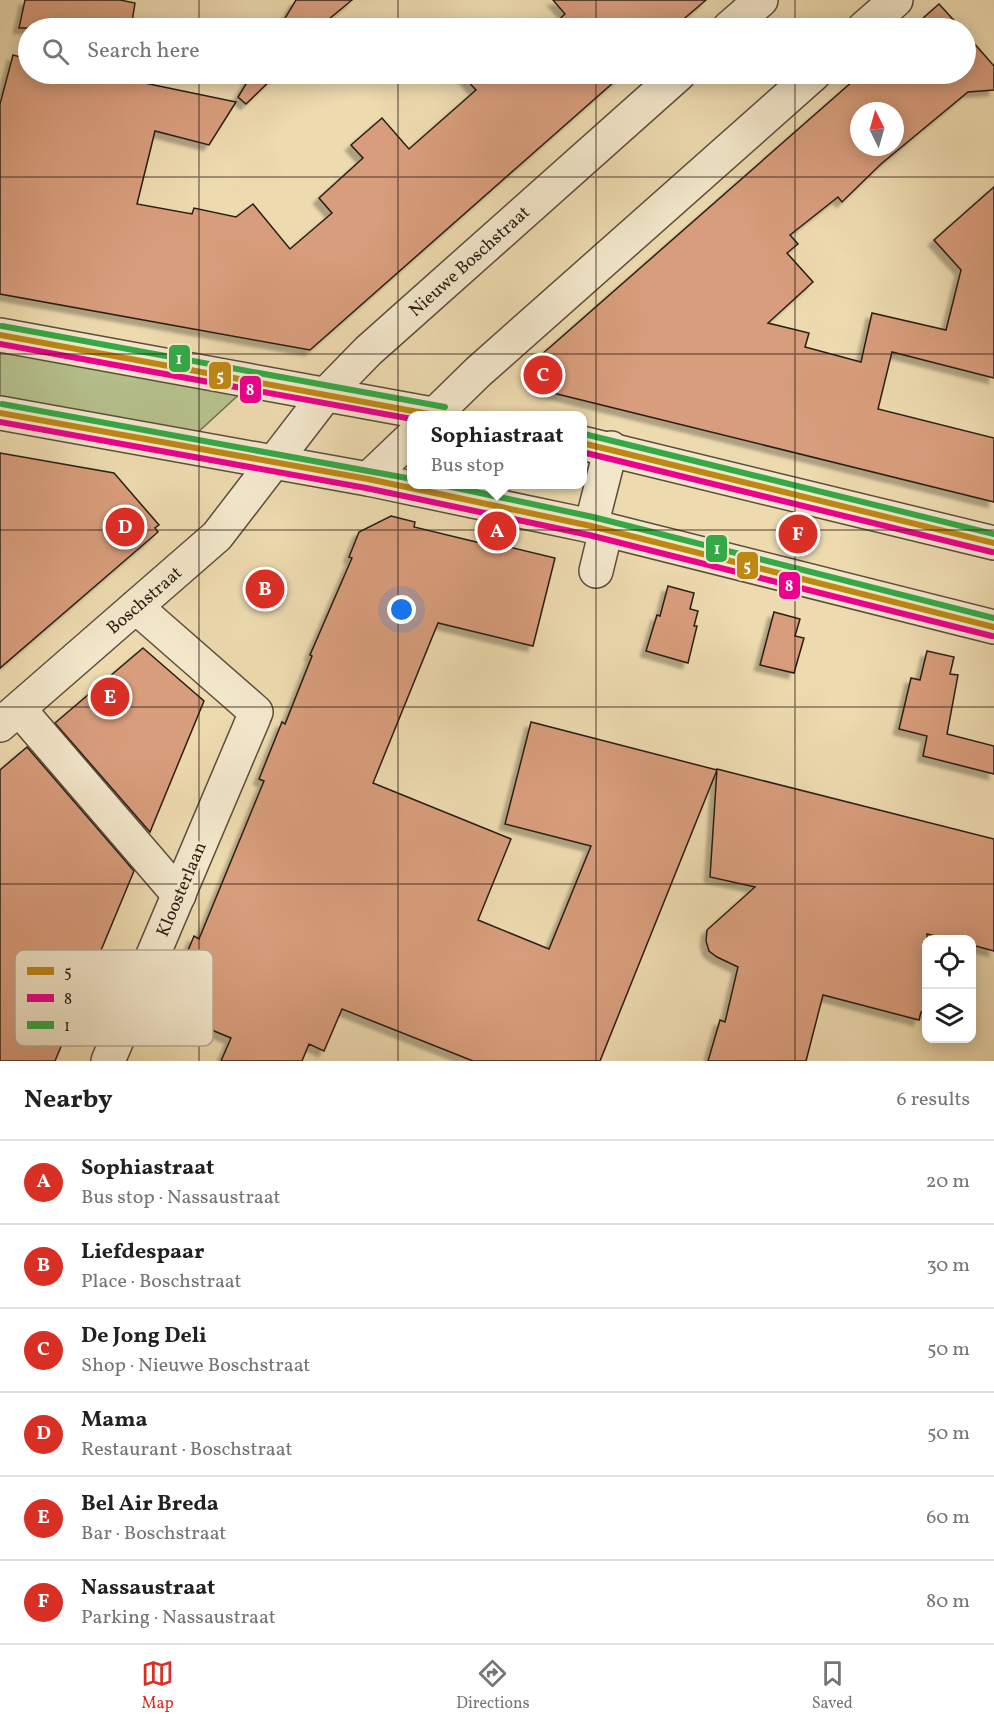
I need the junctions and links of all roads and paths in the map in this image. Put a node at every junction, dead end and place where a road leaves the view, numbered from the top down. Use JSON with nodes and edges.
{"nodes":[{"id":1,"x":761,"y":0,"type":"edge"},
{"id":2,"x":896,"y":0,"type":"edge"},
{"id":3,"x":740,"y":18,"type":"edge"},
{"id":4,"x":875,"y":18,"type":"edge"},
{"id":5,"x":667,"y":84,"type":"edge"},
{"id":6,"x":803,"y":84,"type":"edge"},
{"id":7,"x":0,"y":335,"type":"edge"},
{"id":8,"x":327,"y":393,"type":"junction"},
{"id":9,"x":417,"y":411,"type":"edge"},
{"id":10,"x":441,"y":411,"type":"edge"},
{"id":11,"x":0,"y":413,"type":"edge"},
{"id":12,"x":407,"y":441,"type":"edge"},
{"id":13,"x":597,"y":445,"type":"edge"},
{"id":14,"x":273,"y":461,"type":"junction"},
{"id":15,"x":368,"y":479,"type":"junction"},
{"id":16,"x":407,"y":487,"type":"edge"},
{"id":17,"x":415,"y":489,"type":"edge"},
{"id":18,"x":598,"y":528,"type":"junction"},
{"id":19,"x":994,"y":543,"type":"edge"},
{"id":20,"x":596,"y":571,"type":"dead end"},
{"id":21,"x":136,"y":607,"type":"junction"},
{"id":22,"x":994,"y":627,"type":"edge"},
{"id":23,"x":9,"y":717,"type":"edge"},
{"id":24,"x":179,"y":895,"type":"junction"},
{"id":25,"x":155,"y":950,"type":"edge"},
{"id":26,"x":114,"y":1046,"type":"edge"},
{"id":27,"x":108,"y":1061,"type":"edge"}],
"edges":[{"from":1,"to":3,"type":"street"},
{"from":2,"to":4,"type":"street"},
{"from":5,"to":8,"type":"street","name":"Nieuwe Boschstraat"},
{"from":6,"to":10,"type":"street"},
{"from":7,"to":8,"type":"street"},
{"from":8,"to":9,"type":"street"},
{"from":8,"to":14,"type":"street","name":"Nieuwe Boschstraat"},
{"from":11,"to":14,"type":"street"},
{"from":12,"to":15,"type":"street"},
{"from":13,"to":18,"type":"street"},
{"from":13,"to":19,"type":"street"},
{"from":14,"to":15,"type":"street"},
{"from":14,"to":21,"type":"street","name":"Boschstraat"},
{"from":15,"to":16,"type":"street"},
{"from":17,"to":18,"type":"street"},
{"from":18,"to":20,"type":"street"},
{"from":18,"to":22,"type":"street"},
{"from":21,"to":23,"type":"street","name":"Boschstraat"},
{"from":21,"to":24,"type":"street","name":"Kloosterlaan"},
{"from":23,"to":24,"type":"street"},
{"from":24,"to":25,"type":"street","name":"Kloosterlaan"},
{"from":26,"to":27,"type":"street","name":"Kloosterlaan"}]}
